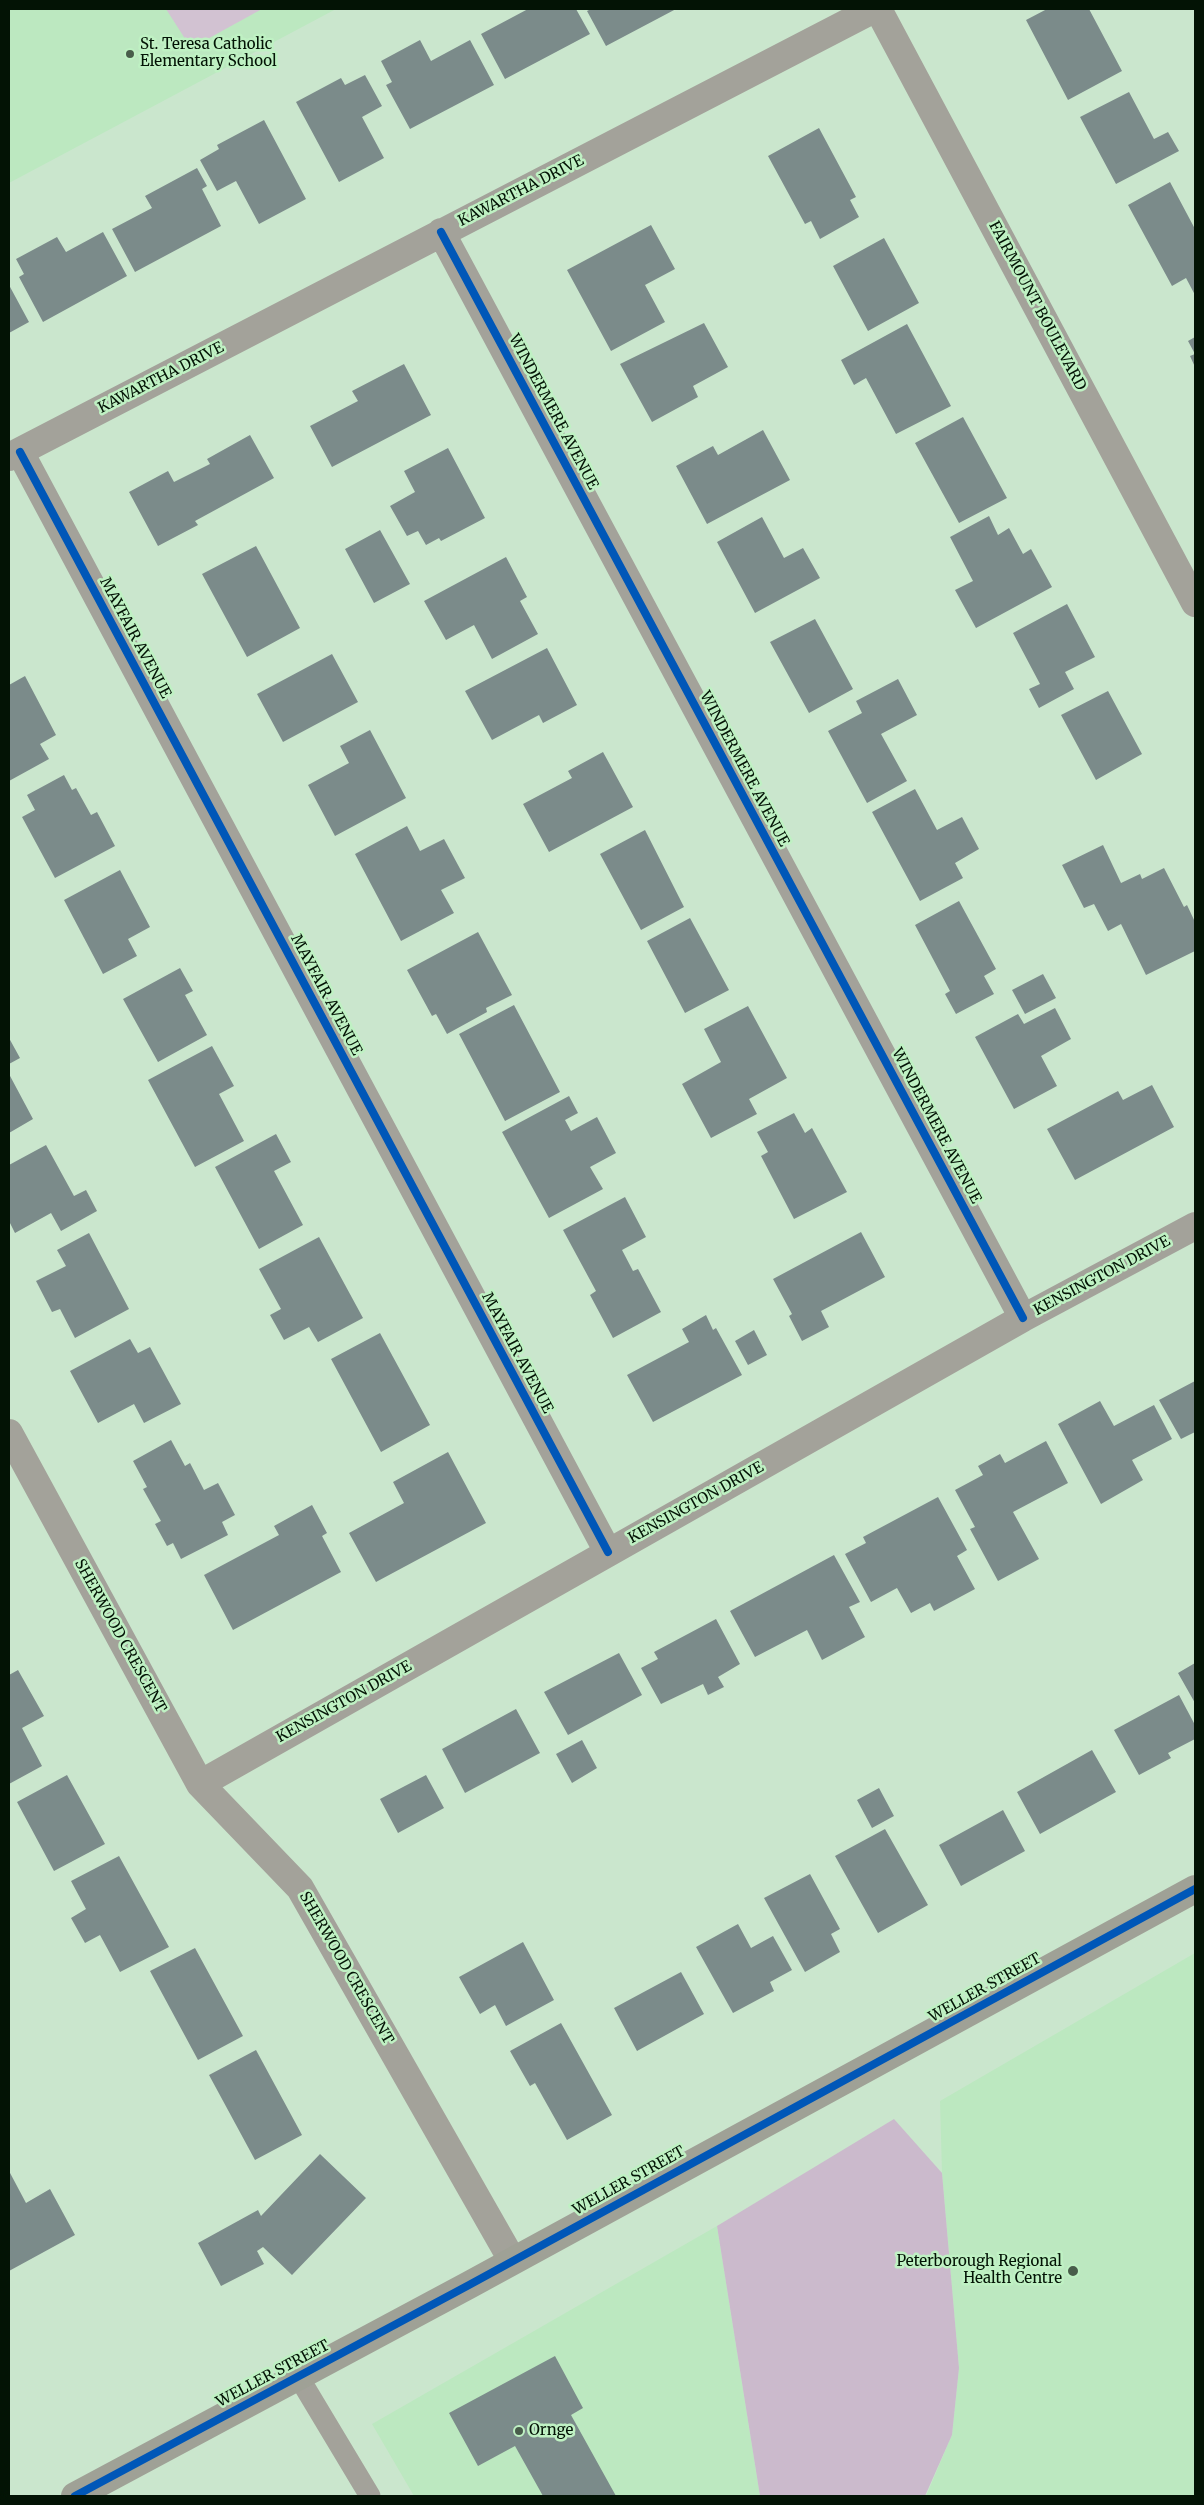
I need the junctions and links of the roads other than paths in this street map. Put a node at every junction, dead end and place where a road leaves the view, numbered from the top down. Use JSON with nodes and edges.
{"nodes":[{"id":1,"x":874,"y":9,"type":"edge"},
{"id":2,"x":878,"y":9,"type":"edge"},
{"id":3,"x":441,"y":232,"type":"junction"},
{"id":4,"x":14,"y":454,"type":"edge"},
{"id":5,"x":1195,"y":603,"type":"edge"},
{"id":6,"x":1195,"y":1226,"type":"edge"},
{"id":7,"x":1023,"y":1318,"type":"junction"},
{"id":8,"x":9,"y":1433,"type":"edge"},
{"id":9,"x":608,"y":1552,"type":"junction"},
{"id":10,"x":200,"y":1784,"type":"junction"},
{"id":11,"x":1195,"y":1889,"type":"edge"},
{"id":12,"x":512,"y":2260,"type":"junction"},
{"id":13,"x":298,"y":2376,"type":"junction"},
{"id":14,"x":75,"y":2496,"type":"edge"},
{"id":15,"x":370,"y":2496,"type":"edge"}],
"edges":[{"from":1,"to":3,"type":"street","name":"KAWARTHA DRIVE"},
{"from":2,"to":5,"type":"street","name":"FAIRMOUNT BOULEVARD"},
{"from":3,"to":4,"type":"street","name":"KAWARTHA DRIVE"},
{"from":3,"to":7,"type":"street","name":"WINDERMERE AVENUE"},
{"from":4,"to":9,"type":"street","name":"MAYFAIR AVENUE"},
{"from":6,"to":7,"type":"street","name":"KENSINGTON DRIVE"},
{"from":7,"to":9,"type":"street","name":"KENSINGTON DRIVE"},
{"from":8,"to":10,"type":"street","name":"SHERWOOD CRESCENT"},
{"from":9,"to":10,"type":"street","name":"KENSINGTON DRIVE"},
{"from":10,"to":12,"type":"street","name":"SHERWOOD CRESCENT"},
{"from":11,"to":12,"type":"street","name":"WELLER STREET"},
{"from":12,"to":13,"type":"street","name":"WELLER STREET"},
{"from":13,"to":14,"type":"street","name":"WELLER STREET"},
{"from":13,"to":15,"type":"lane"}]}
